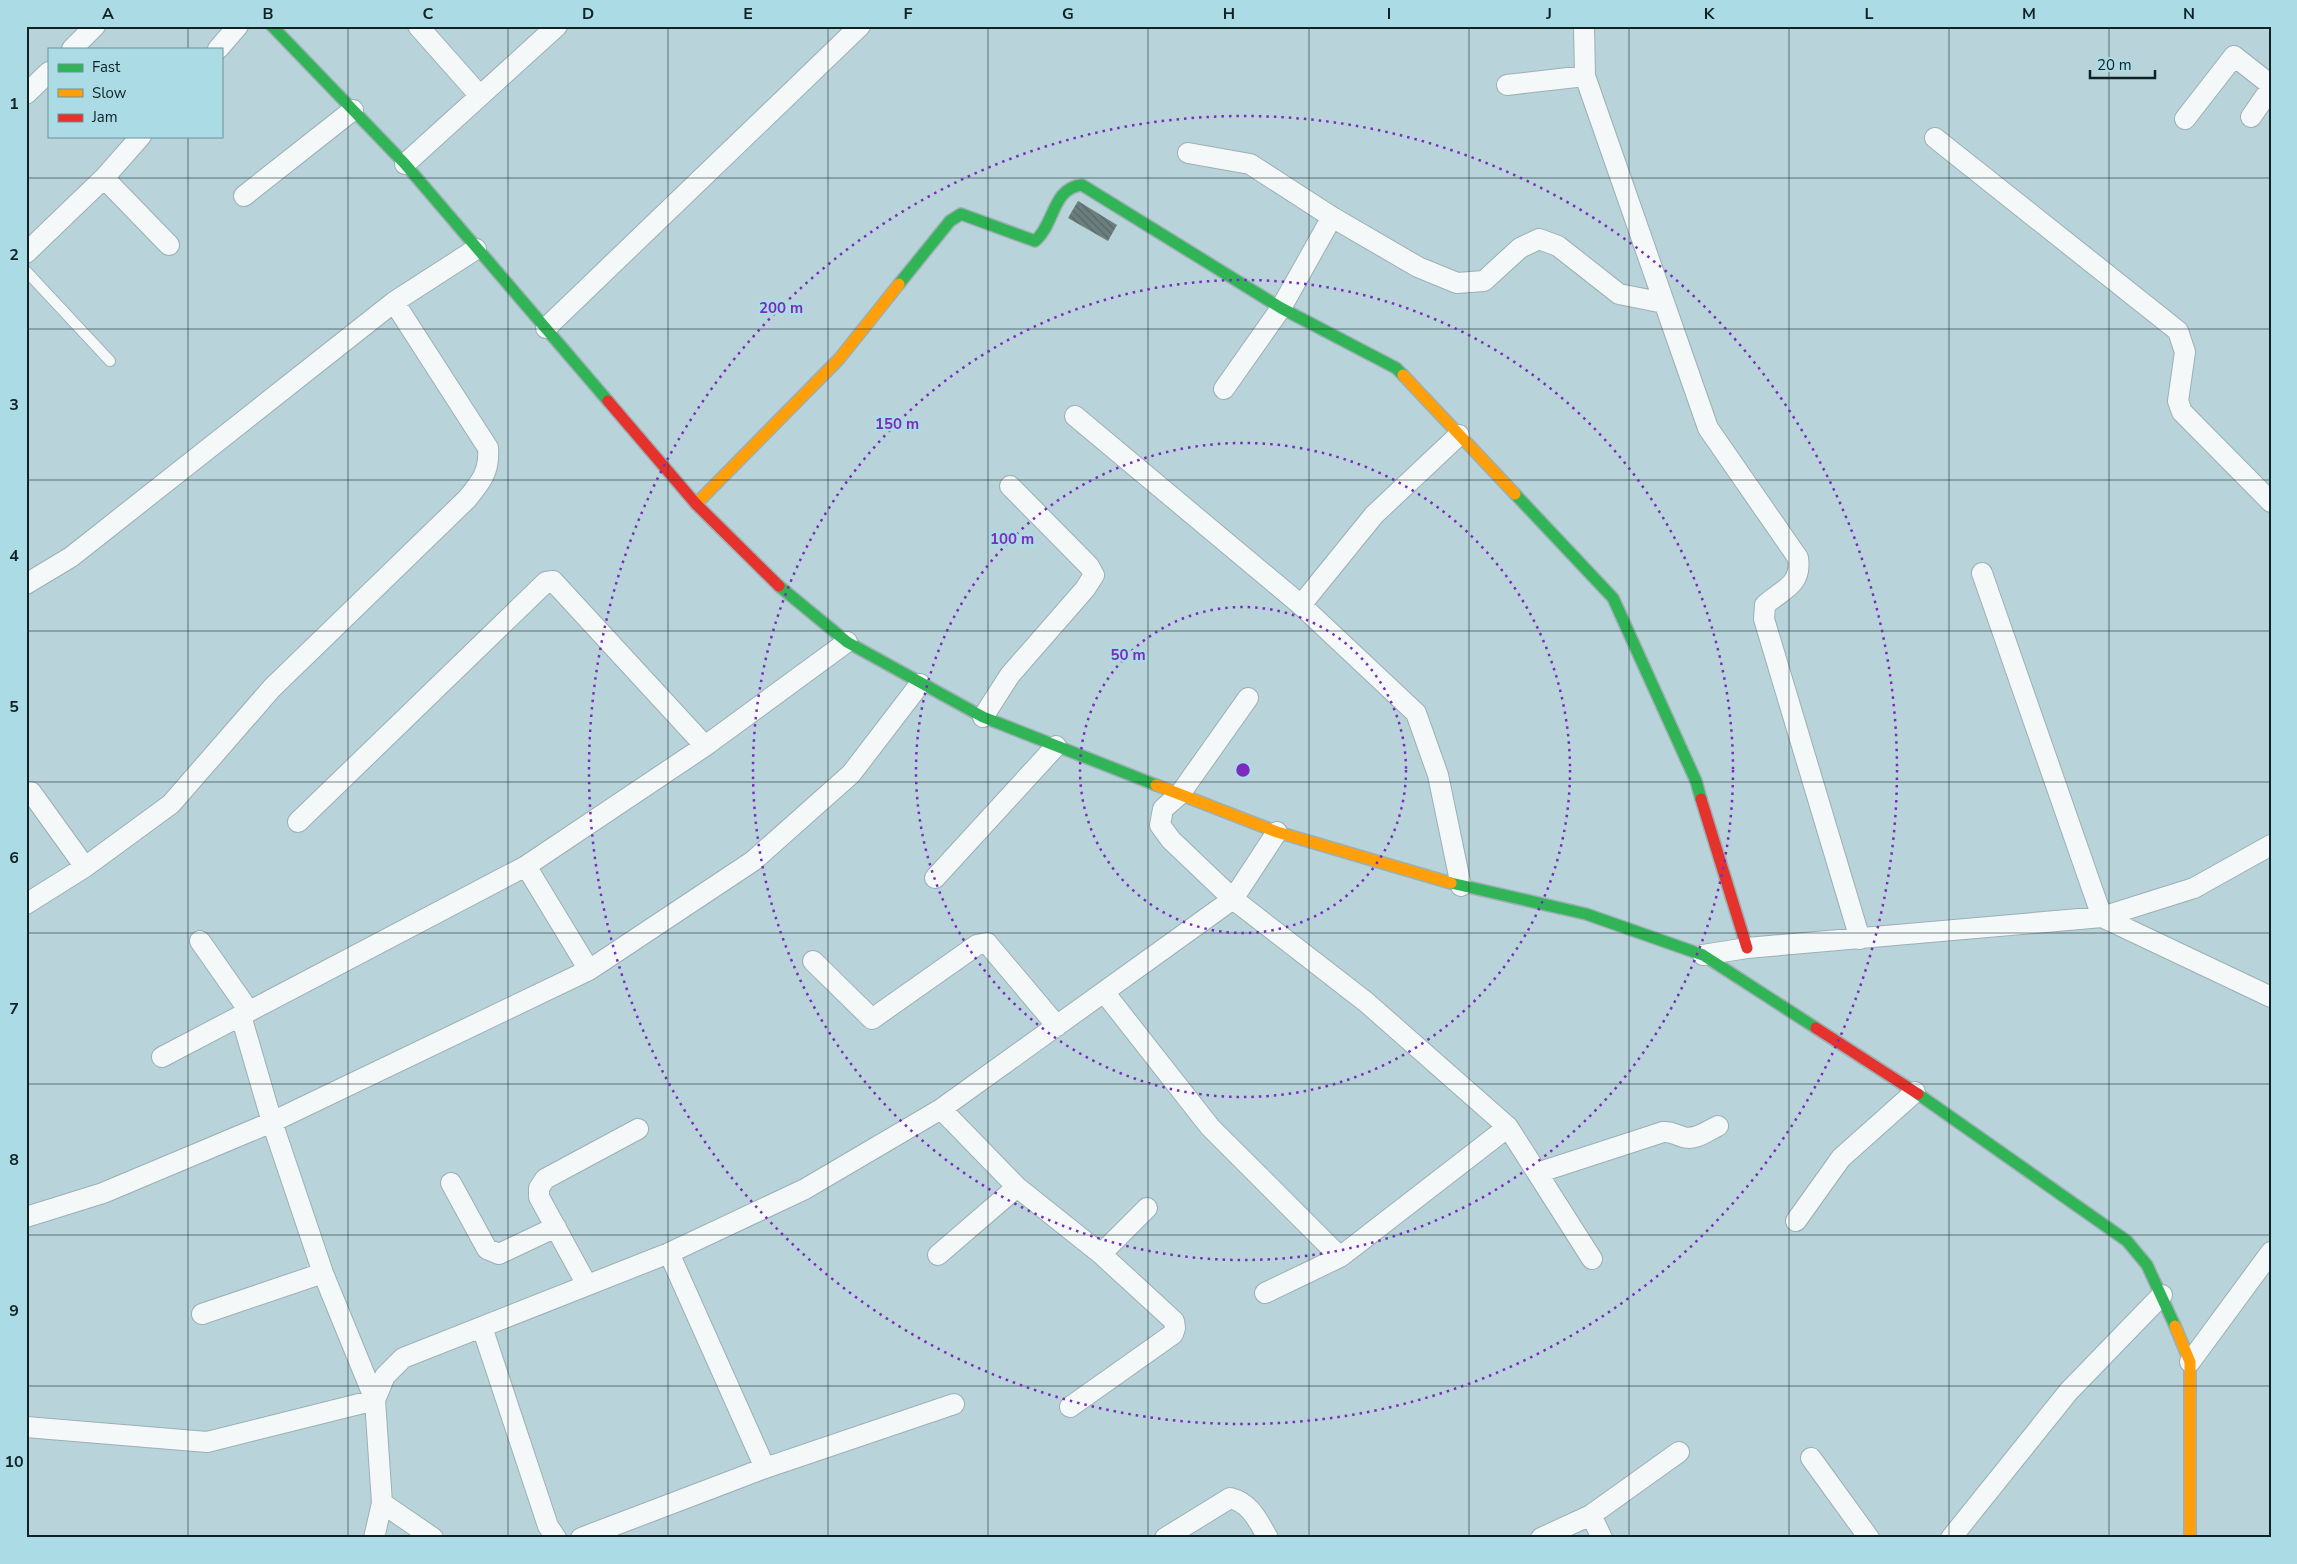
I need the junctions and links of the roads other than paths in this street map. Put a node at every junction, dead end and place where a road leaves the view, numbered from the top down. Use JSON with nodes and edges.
{"nodes":[{"id":1,"x":95,"y":26,"type":"edge"},
{"id":2,"x":238,"y":26,"type":"edge"},
{"id":3,"x":272,"y":26,"type":"edge"},
{"id":4,"x":418,"y":26,"type":"edge"},
{"id":5,"x":557,"y":26,"type":"edge"},
{"id":6,"x":860,"y":26,"type":"edge"},
{"id":7,"x":1584,"y":26,"type":"edge"},
{"id":8,"x":73,"y":48,"type":"edge"},
{"id":9,"x":219,"y":48,"type":"edge"},
{"id":10,"x":48,"y":73,"type":"edge"},
{"id":11,"x":1585,"y":76,"type":"junction"},
{"id":12,"x":2271,"y":84,"type":"edge"},
{"id":13,"x":1507,"y":85,"type":"dead end"},
{"id":14,"x":2271,"y":88,"type":"edge"},
{"id":15,"x":26,"y":94,"type":"edge"},
{"id":16,"x":480,"y":96,"type":"junction"},
{"id":17,"x":354,"y":110,"type":"junction"},
{"id":18,"x":2251,"y":117,"type":"dead end"},
{"id":19,"x":2185,"y":119,"type":"dead end"},
{"id":20,"x":139,"y":138,"type":"edge"},
{"id":21,"x":1935,"y":138,"type":"dead end"},
{"id":22,"x":1188,"y":153,"type":"dead end"},
{"id":23,"x":405,"y":164,"type":"junction"},
{"id":24,"x":104,"y":178,"type":"junction"},
{"id":25,"x":244,"y":196,"type":"dead end"},
{"id":26,"x":1332,"y":217,"type":"junction"},
{"id":27,"x":170,"y":245,"type":"dead end"},
{"id":28,"x":476,"y":249,"type":"junction"},
{"id":29,"x":26,"y":253,"type":"edge"},
{"id":30,"x":26,"y":271,"type":"edge"},
{"id":31,"x":394,"y":302,"type":"junction"},
{"id":32,"x":1664,"y":303,"type":"junction"},
{"id":33,"x":1281,"y":308,"type":"junction"},
{"id":34,"x":546,"y":328,"type":"junction"},
{"id":35,"x":110,"y":361,"type":"dead end"},
{"id":36,"x":1224,"y":390,"type":"dead end"},
{"id":37,"x":1075,"y":416,"type":"dead end"},
{"id":38,"x":1459,"y":435,"type":"junction"},
{"id":39,"x":1010,"y":486,"type":"dead end"},
{"id":40,"x":2271,"y":502,"type":"edge"},
{"id":41,"x":696,"y":504,"type":"junction"},
{"id":42,"x":1982,"y":573,"type":"dead end"},
{"id":43,"x":26,"y":584,"type":"edge"},
{"id":44,"x":1302,"y":605,"type":"junction"},
{"id":45,"x":847,"y":642,"type":"junction"},
{"id":46,"x":920,"y":684,"type":"junction"},
{"id":47,"x":1248,"y":698,"type":"dead end"},
{"id":48,"x":983,"y":717,"type":"junction"},
{"id":49,"x":705,"y":746,"type":"junction"},
{"id":50,"x":1056,"y":746,"type":"junction"},
{"id":51,"x":32,"y":792,"type":"dead end"},
{"id":52,"x":1180,"y":794,"type":"junction"},
{"id":53,"x":298,"y":822,"type":"dead end"},
{"id":54,"x":1277,"y":832,"type":"junction"},
{"id":55,"x":2271,"y":845,"type":"edge"},
{"id":56,"x":526,"y":866,"type":"junction"},
{"id":57,"x":85,"y":867,"type":"junction"},
{"id":58,"x":935,"y":878,"type":"dead end"},
{"id":59,"x":1461,"y":886,"type":"junction"},
{"id":60,"x":1233,"y":899,"type":"junction"},
{"id":61,"x":26,"y":904,"type":"edge"},
{"id":62,"x":2102,"y":917,"type":"junction"},
{"id":63,"x":1860,"y":939,"type":"junction"},
{"id":64,"x":200,"y":941,"type":"dead end"},
{"id":65,"x":1748,"y":948,"type":"junction"},
{"id":66,"x":1703,"y":955,"type":"junction"},
{"id":67,"x":813,"y":961,"type":"dead end"},
{"id":68,"x":590,"y":970,"type":"junction"},
{"id":69,"x":1104,"y":992,"type":"junction"},
{"id":70,"x":2271,"y":997,"type":"edge"},
{"id":71,"x":245,"y":1013,"type":"junction"},
{"id":72,"x":1057,"y":1026,"type":"junction"},
{"id":73,"x":162,"y":1057,"type":"dead end"},
{"id":74,"x":1915,"y":1092,"type":"junction"},
{"id":75,"x":941,"y":1109,"type":"junction"},
{"id":76,"x":272,"y":1122,"type":"junction"},
{"id":77,"x":1718,"y":1126,"type":"dead end"},
{"id":78,"x":1508,"y":1127,"type":"junction"},
{"id":79,"x":638,"y":1129,"type":"dead end"},
{"id":80,"x":1537,"y":1173,"type":"junction"},
{"id":81,"x":451,"y":1183,"type":"dead end"},
{"id":82,"x":1017,"y":1186,"type":"junction"},
{"id":83,"x":1147,"y":1208,"type":"dead end"},
{"id":84,"x":26,"y":1217,"type":"edge"},
{"id":85,"x":1796,"y":1220,"type":"dead end"},
{"id":86,"x":556,"y":1227,"type":"junction"},
{"id":87,"x":2271,"y":1252,"type":"edge"},
{"id":88,"x":669,"y":1253,"type":"junction"},
{"id":89,"x":1101,"y":1254,"type":"junction"},
{"id":90,"x":938,"y":1255,"type":"dead end"},
{"id":91,"x":1340,"y":1257,"type":"junction"},
{"id":92,"x":1592,"y":1259,"type":"dead end"},
{"id":93,"x":323,"y":1273,"type":"junction"},
{"id":94,"x":587,"y":1285,"type":"junction"},
{"id":95,"x":1265,"y":1293,"type":"dead end"},
{"id":96,"x":2162,"y":1295,"type":"junction"},
{"id":97,"x":202,"y":1314,"type":"dead end"},
{"id":98,"x":482,"y":1327,"type":"junction"},
{"id":99,"x":2190,"y":1362,"type":"junction"},
{"id":100,"x":375,"y":1400,"type":"junction"},
{"id":101,"x":954,"y":1404,"type":"dead end"},
{"id":102,"x":1070,"y":1407,"type":"dead end"},
{"id":103,"x":26,"y":1427,"type":"edge"},
{"id":104,"x":1679,"y":1452,"type":"dead end"},
{"id":105,"x":1811,"y":1458,"type":"dead end"},
{"id":106,"x":765,"y":1468,"type":"junction"},
{"id":107,"x":382,"y":1502,"type":"junction"},
{"id":108,"x":1591,"y":1515,"type":"junction"},
{"id":109,"x":374,"y":1538,"type":"edge"},
{"id":110,"x":433,"y":1538,"type":"edge"},
{"id":111,"x":556,"y":1538,"type":"edge"},
{"id":112,"x":581,"y":1538,"type":"edge"},
{"id":113,"x":1165,"y":1538,"type":"edge"},
{"id":114,"x":1268,"y":1538,"type":"edge"},
{"id":115,"x":1541,"y":1538,"type":"edge"},
{"id":116,"x":1602,"y":1538,"type":"edge"},
{"id":117,"x":1869,"y":1538,"type":"edge"},
{"id":118,"x":1951,"y":1538,"type":"edge"},
{"id":119,"x":2190,"y":1538,"type":"edge"}],
"edges":[{"from":1,"to":8,"type":"street"},
{"from":2,"to":9,"type":"street"},
{"from":3,"to":17,"type":"main road"},
{"from":4,"to":16,"type":"street"},
{"from":5,"to":16,"type":"street"},
{"from":6,"to":34,"type":"street"},
{"from":7,"to":11,"type":"street"},
{"from":10,"to":15,"type":"street"},
{"from":11,"to":13,"type":"street"},
{"from":11,"to":32,"type":"street"},
{"from":12,"to":19,"type":"street"},
{"from":14,"to":18,"type":"street"},
{"from":16,"to":23,"type":"street"},
{"from":17,"to":23,"type":"main road"},
{"from":17,"to":25,"type":"street"},
{"from":20,"to":24,"type":"street"},
{"from":21,"to":40,"type":"street"},
{"from":22,"to":26,"type":"street"},
{"from":23,"to":28,"type":"main road"},
{"from":24,"to":27,"type":"street"},
{"from":24,"to":29,"type":"street"},
{"from":26,"to":32,"type":"street"},
{"from":26,"to":33,"type":"street"},
{"from":28,"to":31,"type":"street"},
{"from":28,"to":34,"type":"main road"},
{"from":30,"to":35,"type":"lane"},
{"from":31,"to":43,"type":"street"},
{"from":31,"to":57,"type":"street"},
{"from":32,"to":63,"type":"street"},
{"from":33,"to":36,"type":"street"},
{"from":33,"to":38,"type":"main road"},
{"from":33,"to":41,"type":"main road"},
{"from":34,"to":41,"type":"main road"},
{"from":37,"to":44,"type":"street"},
{"from":38,"to":44,"type":"street"},
{"from":38,"to":65,"type":"main road"},
{"from":39,"to":48,"type":"street"},
{"from":41,"to":45,"type":"main road"},
{"from":42,"to":62,"type":"street"},
{"from":44,"to":59,"type":"street"},
{"from":45,"to":46,"type":"main road"},
{"from":45,"to":49,"type":"street"},
{"from":46,"to":48,"type":"main road"},
{"from":46,"to":68,"type":"street"},
{"from":47,"to":52,"type":"street"},
{"from":48,"to":50,"type":"main road"},
{"from":49,"to":53,"type":"street"},
{"from":49,"to":56,"type":"street"},
{"from":50,"to":52,"type":"main road"},
{"from":50,"to":58,"type":"street"},
{"from":51,"to":57,"type":"street"},
{"from":52,"to":54,"type":"main road"},
{"from":52,"to":60,"type":"street"},
{"from":54,"to":59,"type":"main road"},
{"from":54,"to":60,"type":"street"},
{"from":55,"to":62,"type":"street"},
{"from":56,"to":68,"type":"street"},
{"from":56,"to":71,"type":"street"},
{"from":57,"to":61,"type":"street"},
{"from":59,"to":66,"type":"main road"},
{"from":60,"to":69,"type":"street"},
{"from":60,"to":78,"type":"street"},
{"from":62,"to":63,"type":"street"},
{"from":62,"to":70,"type":"street"},
{"from":63,"to":65,"type":"street"},
{"from":64,"to":71,"type":"street"},
{"from":65,"to":66,"type":"street"},
{"from":66,"to":74,"type":"main road"},
{"from":67,"to":72,"type":"street"},
{"from":68,"to":76,"type":"street"},
{"from":69,"to":72,"type":"street"},
{"from":69,"to":91,"type":"street"},
{"from":71,"to":73,"type":"street"},
{"from":71,"to":76,"type":"street"},
{"from":72,"to":75,"type":"street"},
{"from":74,"to":85,"type":"street"},
{"from":74,"to":96,"type":"main road"},
{"from":75,"to":82,"type":"street"},
{"from":75,"to":88,"type":"street"},
{"from":76,"to":84,"type":"street"},
{"from":76,"to":93,"type":"street"},
{"from":77,"to":80,"type":"street"},
{"from":78,"to":80,"type":"street"},
{"from":78,"to":91,"type":"street"},
{"from":79,"to":86,"type":"street"},
{"from":80,"to":92,"type":"street"},
{"from":81,"to":86,"type":"street"},
{"from":82,"to":89,"type":"street"},
{"from":82,"to":90,"type":"street"},
{"from":83,"to":89,"type":"street"},
{"from":86,"to":94,"type":"street"},
{"from":87,"to":99,"type":"street"},
{"from":88,"to":94,"type":"street"},
{"from":88,"to":106,"type":"street"},
{"from":89,"to":102,"type":"street"},
{"from":91,"to":95,"type":"street"},
{"from":93,"to":97,"type":"street"},
{"from":93,"to":100,"type":"street"},
{"from":94,"to":98,"type":"street"},
{"from":96,"to":99,"type":"main road"},
{"from":96,"to":118,"type":"street"},
{"from":98,"to":100,"type":"street"},
{"from":98,"to":111,"type":"street"},
{"from":99,"to":119,"type":"main road"},
{"from":100,"to":103,"type":"street"},
{"from":100,"to":107,"type":"street"},
{"from":101,"to":106,"type":"street"},
{"from":104,"to":108,"type":"street"},
{"from":105,"to":117,"type":"street"},
{"from":106,"to":112,"type":"street"},
{"from":107,"to":109,"type":"street"},
{"from":107,"to":110,"type":"street"},
{"from":108,"to":115,"type":"street"},
{"from":108,"to":116,"type":"street"},
{"from":113,"to":114,"type":"street"}]}
